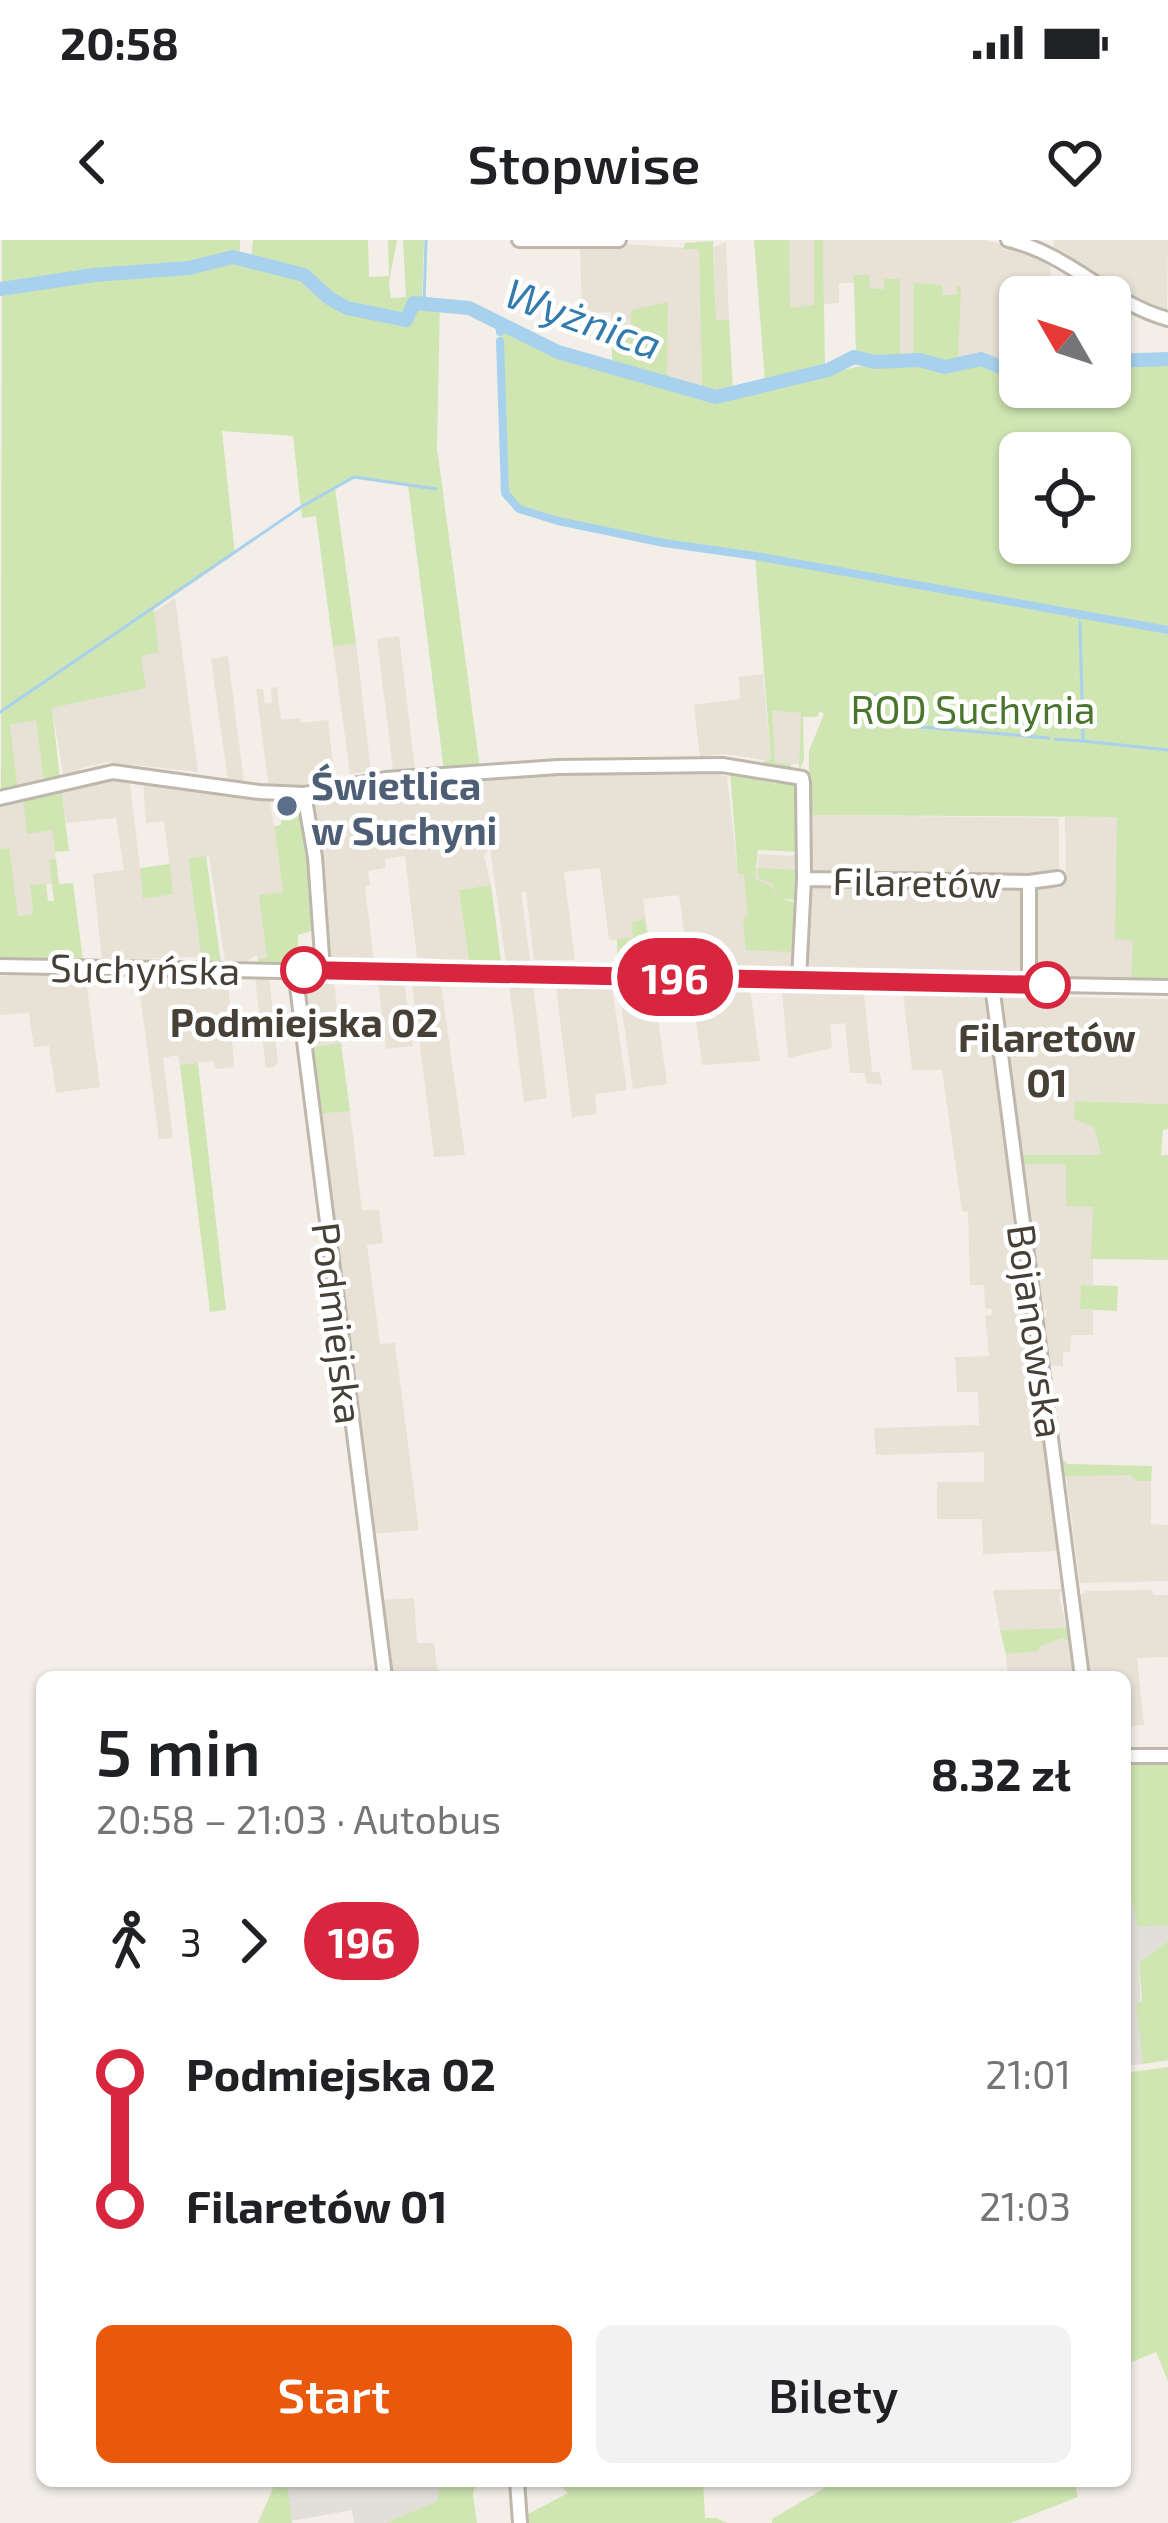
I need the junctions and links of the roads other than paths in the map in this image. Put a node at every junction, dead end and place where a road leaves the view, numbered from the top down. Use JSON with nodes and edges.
{"nodes":[{"id":1,"x":519,"y":240,"type":"edge"},
{"id":2,"x":619,"y":240,"type":"edge"},
{"id":3,"x":1008,"y":240,"type":"edge"},
{"id":4,"x":1168,"y":319,"type":"edge"},
{"id":5,"x":304,"y":794,"type":"junction"},
{"id":6,"x":0,"y":798,"type":"edge"},
{"id":7,"x":1058,"y":878,"type":"dead end"},
{"id":8,"x":804,"y":879,"type":"junction"},
{"id":9,"x":1029,"y":882,"type":"junction"},
{"id":10,"x":0,"y":966,"type":"edge"},
{"id":11,"x":295,"y":970,"type":"junction"},
{"id":12,"x":323,"y":970,"type":"junction"},
{"id":13,"x":799,"y":980,"type":"junction"},
{"id":14,"x":1029,"y":984,"type":"junction"},
{"id":15,"x":992,"y":985,"type":"junction"},
{"id":16,"x":1168,"y":987,"type":"edge"},
{"id":17,"x":384,"y":1671,"type":"edge"},
{"id":18,"x":1081,"y":1671,"type":"edge"},
{"id":19,"x":1131,"y":1756,"type":"edge"},
{"id":20,"x":1168,"y":1756,"type":"edge"},
{"id":21,"x":517,"y":2487,"type":"edge"},
{"id":22,"x":520,"y":2523,"type":"edge"}],
"edges":[{"from":1,"to":2,"type":"street"},
{"from":3,"to":4,"type":"street"},
{"from":5,"to":6,"type":"street"},
{"from":5,"to":8,"type":"street"},
{"from":5,"to":12,"type":"street"},
{"from":7,"to":9,"type":"street","name":"Filaretów"},
{"from":8,"to":9,"type":"street","name":"Filaretów"},
{"from":8,"to":13,"type":"street"},
{"from":9,"to":14,"type":"street","name":"Filaretów"},
{"from":10,"to":11,"type":"street","name":"Suchyńska"},
{"from":11,"to":12,"type":"street","name":"Suchyńska"},
{"from":11,"to":17,"type":"street","name":"Podmiejska"},
{"from":12,"to":13,"type":"street","name":"Suchyńska"},
{"from":13,"to":15,"type":"street"},
{"from":14,"to":15,"type":"street"},
{"from":14,"to":16,"type":"street"},
{"from":15,"to":18,"type":"street","name":"Bojanowska"},
{"from":19,"to":20,"type":"street"},
{"from":21,"to":22,"type":"street"}]}
